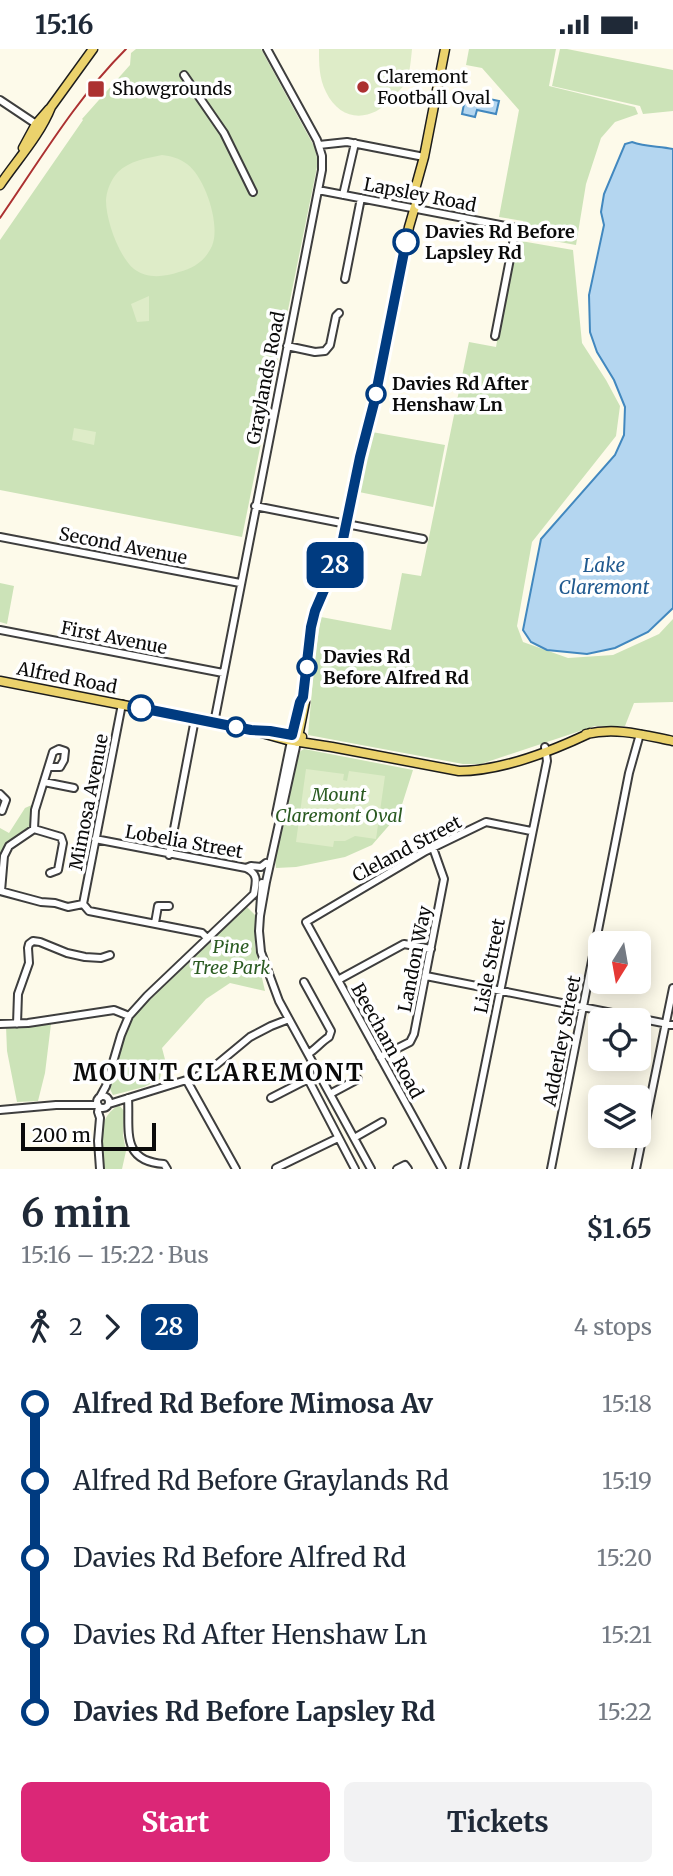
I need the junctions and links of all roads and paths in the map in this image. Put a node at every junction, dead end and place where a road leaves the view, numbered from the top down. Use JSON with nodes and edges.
{"nodes":[{"id":1,"x":93,"y":49,"type":"edge"},
{"id":2,"x":267,"y":49,"type":"edge"},
{"id":3,"x":445,"y":49,"type":"edge"},
{"id":4,"x":184,"y":75,"type":"dead end"},
{"id":5,"x":0,"y":100,"type":"edge"},
{"id":6,"x":51,"y":107,"type":"junction"},
{"id":7,"x":36,"y":124,"type":"junction"},
{"id":8,"x":355,"y":143,"type":"junction"},
{"id":9,"x":319,"y":145,"type":"junction"},
{"id":10,"x":19,"y":157,"type":"junction"},
{"id":11,"x":424,"y":157,"type":"junction"},
{"id":12,"x":0,"y":185,"type":"edge"},
{"id":13,"x":318,"y":190,"type":"junction"},
{"id":14,"x":253,"y":192,"type":"dead end"},
{"id":15,"x":343,"y":195,"type":"junction"},
{"id":16,"x":361,"y":198,"type":"junction"},
{"id":17,"x":412,"y":208,"type":"junction"},
{"id":18,"x":345,"y":279,"type":"dead end"},
{"id":19,"x":338,"y":313,"type":"dead end"},
{"id":20,"x":495,"y":336,"type":"dead end"},
{"id":21,"x":287,"y":346,"type":"junction"},
{"id":22,"x":256,"y":506,"type":"junction"},
{"id":23,"x":346,"y":524,"type":"junction"},
{"id":24,"x":0,"y":537,"type":"edge"},
{"id":25,"x":423,"y":539,"type":"dead end"},
{"id":26,"x":240,"y":583,"type":"junction"},
{"id":27,"x":0,"y":630,"type":"edge"},
{"id":28,"x":223,"y":673,"type":"junction"},
{"id":29,"x":0,"y":681,"type":"edge"},
{"id":30,"x":122,"y":704,"type":"junction"},
{"id":31,"x":195,"y":719,"type":"junction"},
{"id":32,"x":214,"y":723,"type":"junction"},
{"id":33,"x":638,"y":734,"type":"junction"},
{"id":34,"x":295,"y":739,"type":"junction"},
{"id":35,"x":673,"y":741,"type":"edge"},
{"id":36,"x":543,"y":750,"type":"junction"},
{"id":37,"x":49,"y":767,"type":"dead end"},
{"id":38,"x":44,"y":782,"type":"junction"},
{"id":39,"x":74,"y":788,"type":"dead end"},
{"id":40,"x":0,"y":794,"type":"edge"},
{"id":41,"x":2,"y":811,"type":"dead end"},
{"id":42,"x":34,"y":829,"type":"junction"},
{"id":43,"x":531,"y":831,"type":"junction"},
{"id":44,"x":95,"y":839,"type":"junction"},
{"id":45,"x":433,"y":848,"type":"junction"},
{"id":46,"x":169,"y":855,"type":"junction"},
{"id":47,"x":268,"y":860,"type":"junction"},
{"id":48,"x":246,"y":869,"type":"junction"},
{"id":49,"x":50,"y":873,"type":"dead end"},
{"id":50,"x":1,"y":891,"type":"edge"},
{"id":51,"x":83,"y":904,"type":"junction"},
{"id":52,"x":169,"y":906,"type":"dead end"},
{"id":53,"x":155,"y":923,"type":"junction"},
{"id":54,"x":309,"y":927,"type":"joint"},
{"id":55,"x":207,"y":938,"type":"junction"},
{"id":56,"x":431,"y":949,"type":"junction"},
{"id":57,"x":110,"y":955,"type":"dead end"},
{"id":58,"x":426,"y":976,"type":"junction"},
{"id":59,"x":338,"y":980,"type":"junction"},
{"id":60,"x":304,"y":982,"type":"dead end"},
{"id":61,"x":673,"y":988,"type":"edge"},
{"id":62,"x":499,"y":991,"type":"junction"},
{"id":63,"x":582,"y":1006,"type":"junction"},
{"id":64,"x":129,"y":1016,"type":"junction"},
{"id":65,"x":288,"y":1017,"type":"junction"},
{"id":66,"x":0,"y":1024,"type":"edge"},
{"id":67,"x":17,"y":1024,"type":"junction"},
{"id":68,"x":671,"y":1024,"type":"edge"},
{"id":69,"x":306,"y":1051,"type":"junction"},
{"id":70,"x":380,"y":1057,"type":"junction"},
{"id":71,"x":358,"y":1079,"type":"dead end"},
{"id":72,"x":187,"y":1081,"type":"junction"},
{"id":73,"x":330,"y":1094,"type":"junction"},
{"id":74,"x":271,"y":1098,"type":"dead end"},
{"id":75,"x":124,"y":1099,"type":"junction"},
{"id":76,"x":103,"y":1102,"type":"junction"},
{"id":77,"x":0,"y":1110,"type":"edge"},
{"id":78,"x":382,"y":1122,"type":"dead end"},
{"id":79,"x":338,"y":1138,"type":"junction"},
{"id":80,"x":354,"y":1138,"type":"junction"},
{"id":81,"x":162,"y":1166,"type":"edge"},
{"id":82,"x":276,"y":1168,"type":"edge"},
{"id":83,"x":100,"y":1169,"type":"edge"},
{"id":84,"x":236,"y":1169,"type":"edge"},
{"id":85,"x":355,"y":1169,"type":"edge"},
{"id":86,"x":371,"y":1169,"type":"edge"},
{"id":87,"x":397,"y":1169,"type":"edge"},
{"id":88,"x":408,"y":1169,"type":"edge"},
{"id":89,"x":442,"y":1169,"type":"edge"},
{"id":90,"x":464,"y":1169,"type":"edge"},
{"id":91,"x":551,"y":1169,"type":"edge"},
{"id":92,"x":636,"y":1169,"type":"edge"}],
"edges":[{"from":1,"to":6,"type":"main road"},
{"from":2,"to":9,"type":"street","name":"Graylands Road"},
{"from":3,"to":11,"type":"main road"},
{"from":4,"to":14,"type":"street"},
{"from":5,"to":7,"type":"street"},
{"from":6,"to":7,"type":"main road"},
{"from":6,"to":10,"type":"main road"},
{"from":7,"to":10,"type":"main road"},
{"from":8,"to":9,"type":"street"},
{"from":8,"to":11,"type":"street"},
{"from":8,"to":15,"type":"street"},
{"from":9,"to":13,"type":"street","name":"Graylands Road"},
{"from":10,"to":12,"type":"main road"},
{"from":11,"to":17,"type":"main road"},
{"from":13,"to":15,"type":"street","name":"Lapsley Road"},
{"from":13,"to":21,"type":"street","name":"Graylands Road"},
{"from":15,"to":16,"type":"street","name":"Lapsley Road"},
{"from":16,"to":17,"type":"street","name":"Lapsley Road"},
{"from":16,"to":18,"type":"street"},
{"from":17,"to":20,"type":"street","name":"Lapsley Road"},
{"from":17,"to":23,"type":"main road"},
{"from":19,"to":21,"type":"street"},
{"from":21,"to":22,"type":"street","name":"Graylands Road"},
{"from":22,"to":23,"type":"street"},
{"from":22,"to":26,"type":"street","name":"Graylands Road"},
{"from":23,"to":25,"type":"street"},
{"from":23,"to":34,"type":"main road"},
{"from":24,"to":26,"type":"street","name":"Second Avenue"},
{"from":26,"to":28,"type":"street","name":"Graylands Road"},
{"from":27,"to":28,"type":"street","name":"First Avenue"},
{"from":28,"to":32,"type":"street","name":"Graylands Road"},
{"from":29,"to":30,"type":"main road","name":"Alfred Road"},
{"from":30,"to":31,"type":"main road","name":"Alfred Road"},
{"from":30,"to":44,"type":"street","name":"Mimosa Avenue"},
{"from":31,"to":32,"type":"main road","name":"Alfred Road"},
{"from":31,"to":46,"type":"street"},
{"from":32,"to":34,"type":"main road","name":"Alfred Road"},
{"from":33,"to":35,"type":"main road","name":"Alfred Road"},
{"from":33,"to":36,"type":"main road","name":"Alfred Road"},
{"from":33,"to":63,"type":"street","name":"Adderley Street"},
{"from":34,"to":36,"type":"main road","name":"Alfred Road"},
{"from":34,"to":47,"type":"street"},
{"from":36,"to":43,"type":"street","name":"Lisle Street"},
{"from":37,"to":38,"type":"street"},
{"from":38,"to":39,"type":"street"},
{"from":38,"to":42,"type":"street"},
{"from":40,"to":41,"type":"street"},
{"from":42,"to":49,"type":"street"},
{"from":42,"to":50,"type":"street"},
{"from":43,"to":45,"type":"street","name":"Cleland Street"},
{"from":43,"to":62,"type":"street","name":"Lisle Street"},
{"from":44,"to":46,"type":"street","name":"Lobelia Street"},
{"from":44,"to":51,"type":"street","name":"Mimosa Avenue"},
{"from":45,"to":54,"type":"street","name":"Cleland Street"},
{"from":45,"to":56,"type":"street","name":"Landon Way"},
{"from":46,"to":48,"type":"street","name":"Lobelia Street"},
{"from":47,"to":48,"type":"street","name":"Lobelia Street"},
{"from":47,"to":65,"type":"street"},
{"from":48,"to":55,"type":"street"},
{"from":50,"to":51,"type":"street"},
{"from":51,"to":53,"type":"street"},
{"from":52,"to":53,"type":"street"},
{"from":53,"to":55,"type":"street"},
{"from":54,"to":59,"type":"street","name":"Beecham Road"},
{"from":55,"to":64,"type":"street"},
{"from":56,"to":58,"type":"street","name":"Landon Way"},
{"from":56,"to":59,"type":"street"},
{"from":57,"to":67,"type":"street"},
{"from":58,"to":62,"type":"street"},
{"from":58,"to":70,"type":"street","name":"Landon Way"},
{"from":59,"to":70,"type":"street","name":"Beecham Road"},
{"from":60,"to":69,"type":"street"},
{"from":61,"to":68,"type":"street"},
{"from":62,"to":63,"type":"street"},
{"from":62,"to":90,"type":"street","name":"Lisle Street"},
{"from":63,"to":68,"type":"street"},
{"from":63,"to":91,"type":"street","name":"Adderley Street"},
{"from":64,"to":67,"type":"street"},
{"from":64,"to":76,"type":"street"},
{"from":65,"to":69,"type":"street"},
{"from":65,"to":72,"type":"street"},
{"from":66,"to":67,"type":"street"},
{"from":68,"to":92,"type":"street"},
{"from":69,"to":73,"type":"street"},
{"from":70,"to":89,"type":"street","name":"Beecham Road"},
{"from":71,"to":73,"type":"street"},
{"from":72,"to":75,"type":"street"},
{"from":72,"to":84,"type":"street"},
{"from":73,"to":80,"type":"street"},
{"from":74,"to":79,"type":"street"},
{"from":75,"to":76,"type":"street"},
{"from":75,"to":81,"type":"street"},
{"from":76,"to":77,"type":"street"},
{"from":76,"to":83,"type":"street"},
{"from":78,"to":80,"type":"street"},
{"from":79,"to":82,"type":"street"},
{"from":79,"to":85,"type":"street"},
{"from":80,"to":86,"type":"street"},
{"from":87,"to":88,"type":"street"}]}
